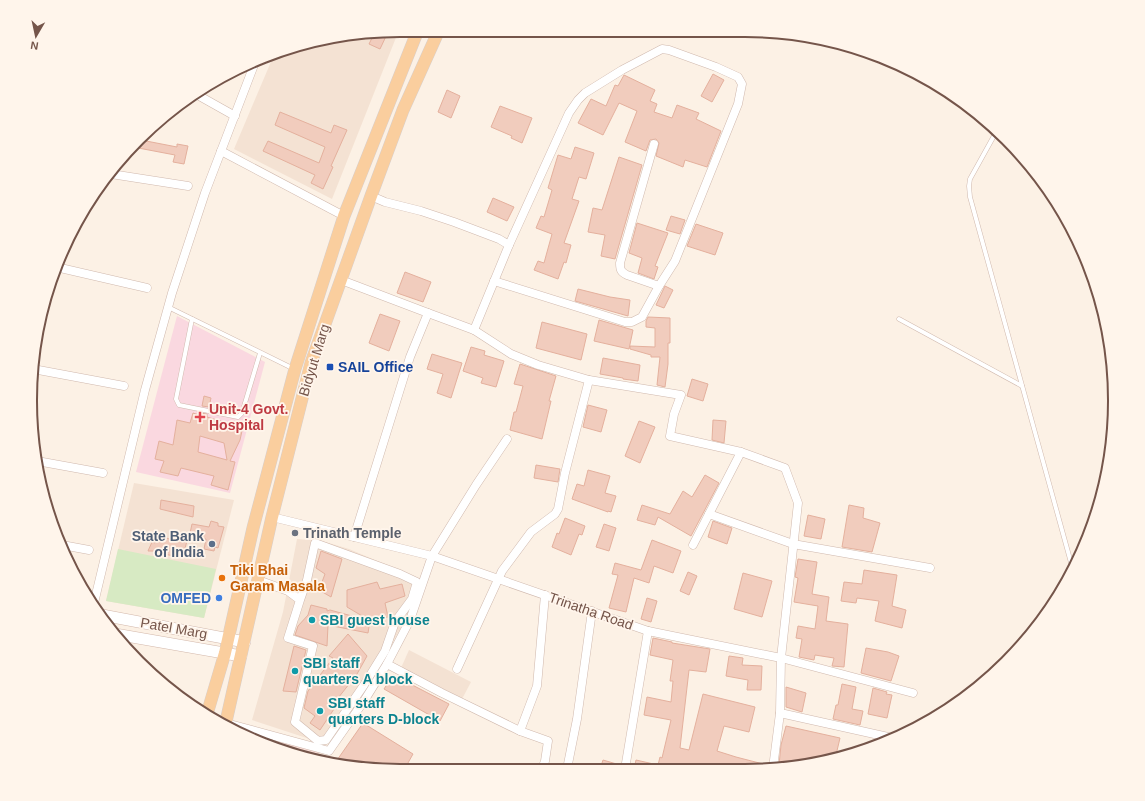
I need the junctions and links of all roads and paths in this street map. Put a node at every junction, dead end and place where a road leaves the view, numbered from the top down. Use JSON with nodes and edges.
{"nodes":[{"id":1,"x":415,"y":37,"type":"edge"},
{"id":2,"x":436,"y":37,"type":"edge"},
{"id":3,"x":253,"y":69,"type":"edge"},
{"id":4,"x":201,"y":97,"type":"edge"},
{"id":5,"x":236,"y":116,"type":"junction"},
{"id":6,"x":994,"y":136,"type":"edge"},
{"id":7,"x":654,"y":144,"type":"dead end"},
{"id":8,"x":222,"y":151,"type":"junction"},
{"id":9,"x":116,"y":175,"type":"edge"},
{"id":10,"x":188,"y":186,"type":"dead end"},
{"id":11,"x":371,"y":196,"type":"junction"},
{"id":12,"x":344,"y":216,"type":"junction"},
{"id":13,"x":509,"y":245,"type":"junction"},
{"id":14,"x":62,"y":268,"type":"edge"},
{"id":15,"x":341,"y":280,"type":"junction"},
{"id":16,"x":494,"y":281,"type":"junction"},
{"id":17,"x":659,"y":286,"type":"junction"},
{"id":18,"x":147,"y":288,"type":"dead end"},
{"id":19,"x":168,"y":307,"type":"junction"},
{"id":20,"x":428,"y":313,"type":"junction"},
{"id":21,"x":192,"y":319,"type":"junction"},
{"id":22,"x":899,"y":319,"type":"dead end"},
{"id":23,"x":474,"y":330,"type":"junction"},
{"id":24,"x":260,"y":353,"type":"junction"},
{"id":25,"x":39,"y":369,"type":"edge"},
{"id":26,"x":294,"y":369,"type":"junction"},
{"id":27,"x":589,"y":380,"type":"junction"},
{"id":28,"x":124,"y":386,"type":"dead end"},
{"id":29,"x":1022,"y":386,"type":"junction"},
{"id":30,"x":507,"y":439,"type":"dead end"},
{"id":31,"x":741,"y":452,"type":"junction"},
{"id":32,"x":42,"y":462,"type":"edge"},
{"id":33,"x":102,"y":473,"type":"dead end"},
{"id":34,"x":709,"y":514,"type":"junction"},
{"id":35,"x":272,"y":517,"type":"junction"},
{"id":36,"x":354,"y":537,"type":"junction"},
{"id":37,"x":794,"y":544,"type":"junction"},
{"id":38,"x":693,"y":545,"type":"dead end"},
{"id":39,"x":68,"y":546,"type":"edge"},
{"id":40,"x":89,"y":550,"type":"dead end"},
{"id":41,"x":432,"y":556,"type":"junction"},
{"id":42,"x":1071,"y":560,"type":"edge"},
{"id":43,"x":930,"y":568,"type":"dead end"},
{"id":44,"x":498,"y":578,"type":"junction"},
{"id":45,"x":258,"y":580,"type":"junction"},
{"id":46,"x":545,"y":595,"type":"junction"},
{"id":47,"x":95,"y":598,"type":"edge"},
{"id":48,"x":300,"y":600,"type":"junction"},
{"id":49,"x":592,"y":611,"type":"junction"},
{"id":50,"x":108,"y":616,"type":"edge"},
{"id":51,"x":648,"y":631,"type":"junction"},
{"id":52,"x":123,"y":635,"type":"edge"},
{"id":53,"x":228,"y":638,"type":"junction"},
{"id":54,"x":245,"y":642,"type":"junction"},
{"id":55,"x":225,"y":653,"type":"junction"},
{"id":56,"x":241,"y":656,"type":"junction"},
{"id":57,"x":781,"y":658,"type":"junction"},
{"id":58,"x":387,"y":664,"type":"junction"},
{"id":59,"x":457,"y":669,"type":"dead end"},
{"id":60,"x":913,"y":693,"type":"dead end"},
{"id":61,"x":209,"y":709,"type":"edge"},
{"id":62,"x":780,"y":713,"type":"junction"},
{"id":63,"x":227,"y":720,"type":"edge"},
{"id":64,"x":243,"y":728,"type":"edge"},
{"id":65,"x":520,"y":731,"type":"junction"},
{"id":66,"x":884,"y":736,"type":"edge"},
{"id":67,"x":774,"y":763,"type":"edge"},
{"id":68,"x":544,"y":764,"type":"edge"},
{"id":69,"x":568,"y":764,"type":"edge"},
{"id":70,"x":626,"y":764,"type":"edge"}],
"edges":[{"from":1,"to":12,"type":"main road","name":"Bidyut Marg"},
{"from":2,"to":11,"type":"main road","name":"Bidyut Marg"},
{"from":3,"to":5,"type":"street"},
{"from":4,"to":5,"type":"street"},
{"from":5,"to":8,"type":"street"},
{"from":6,"to":29,"type":"lane"},
{"from":7,"to":17,"type":"street"},
{"from":8,"to":12,"type":"street"},
{"from":8,"to":19,"type":"street"},
{"from":9,"to":10,"type":"street"},
{"from":11,"to":13,"type":"street"},
{"from":11,"to":15,"type":"main road","name":"Bidyut Marg"},
{"from":12,"to":26,"type":"main road","name":"Bidyut Marg"},
{"from":13,"to":16,"type":"street"},
{"from":13,"to":17,"type":"street"},
{"from":14,"to":18,"type":"street"},
{"from":15,"to":20,"type":"street"},
{"from":15,"to":35,"type":"main road","name":"Bidyut Marg"},
{"from":16,"to":17,"type":"street"},
{"from":16,"to":23,"type":"street"},
{"from":19,"to":21,"type":"lane"},
{"from":19,"to":47,"type":"street"},
{"from":20,"to":23,"type":"street"},
{"from":20,"to":36,"type":"street"},
{"from":21,"to":24,"type":"lane"},
{"from":21,"to":24,"type":"lane"},
{"from":22,"to":29,"type":"lane"},
{"from":23,"to":27,"type":"street"},
{"from":24,"to":26,"type":"lane"},
{"from":25,"to":28,"type":"street"},
{"from":26,"to":53,"type":"main road","name":"Bidyut Marg"},
{"from":27,"to":31,"type":"street"},
{"from":27,"to":44,"type":"street"},
{"from":29,"to":42,"type":"lane"},
{"from":30,"to":41,"type":"street"},
{"from":31,"to":34,"type":"street"},
{"from":31,"to":37,"type":"street"},
{"from":32,"to":33,"type":"street"},
{"from":34,"to":37,"type":"street"},
{"from":34,"to":38,"type":"street"},
{"from":35,"to":36,"type":"street","name":"Trinatha Road"},
{"from":35,"to":45,"type":"main road","name":"Bidyut Marg"},
{"from":36,"to":41,"type":"street","name":"Trinatha Road"},
{"from":37,"to":43,"type":"street"},
{"from":37,"to":57,"type":"street"},
{"from":39,"to":40,"type":"street"},
{"from":41,"to":44,"type":"street","name":"Trinatha Road"},
{"from":41,"to":58,"type":"street"},
{"from":44,"to":46,"type":"street","name":"Trinatha Road"},
{"from":44,"to":59,"type":"street"},
{"from":45,"to":48,"type":"street"},
{"from":45,"to":54,"type":"main road","name":"Bidyut Marg"},
{"from":46,"to":49,"type":"street","name":"Trinatha Road"},
{"from":46,"to":65,"type":"street"},
{"from":48,"to":48,"type":"street"},
{"from":49,"to":51,"type":"street","name":"Trinatha Road"},
{"from":49,"to":69,"type":"street"},
{"from":50,"to":53,"type":"street","name":"Patel Marg"},
{"from":51,"to":57,"type":"street","name":"Trinatha Road"},
{"from":51,"to":70,"type":"street"},
{"from":52,"to":55,"type":"street","name":"Patel Marg"},
{"from":53,"to":54,"type":"street","name":"Patel Marg"},
{"from":53,"to":55,"type":"main road","name":"Bidyut Marg"},
{"from":54,"to":56,"type":"main road","name":"Bidyut Marg"},
{"from":55,"to":56,"type":"street"},
{"from":55,"to":61,"type":"main road","name":"Bidyut Marg"},
{"from":56,"to":63,"type":"main road","name":"Bidyut Marg"},
{"from":57,"to":60,"type":"street","name":"Trinatha Road"},
{"from":57,"to":62,"type":"street"},
{"from":58,"to":64,"type":"street"},
{"from":58,"to":65,"type":"street"},
{"from":62,"to":66,"type":"street"},
{"from":62,"to":67,"type":"street"},
{"from":65,"to":68,"type":"street"}]}
